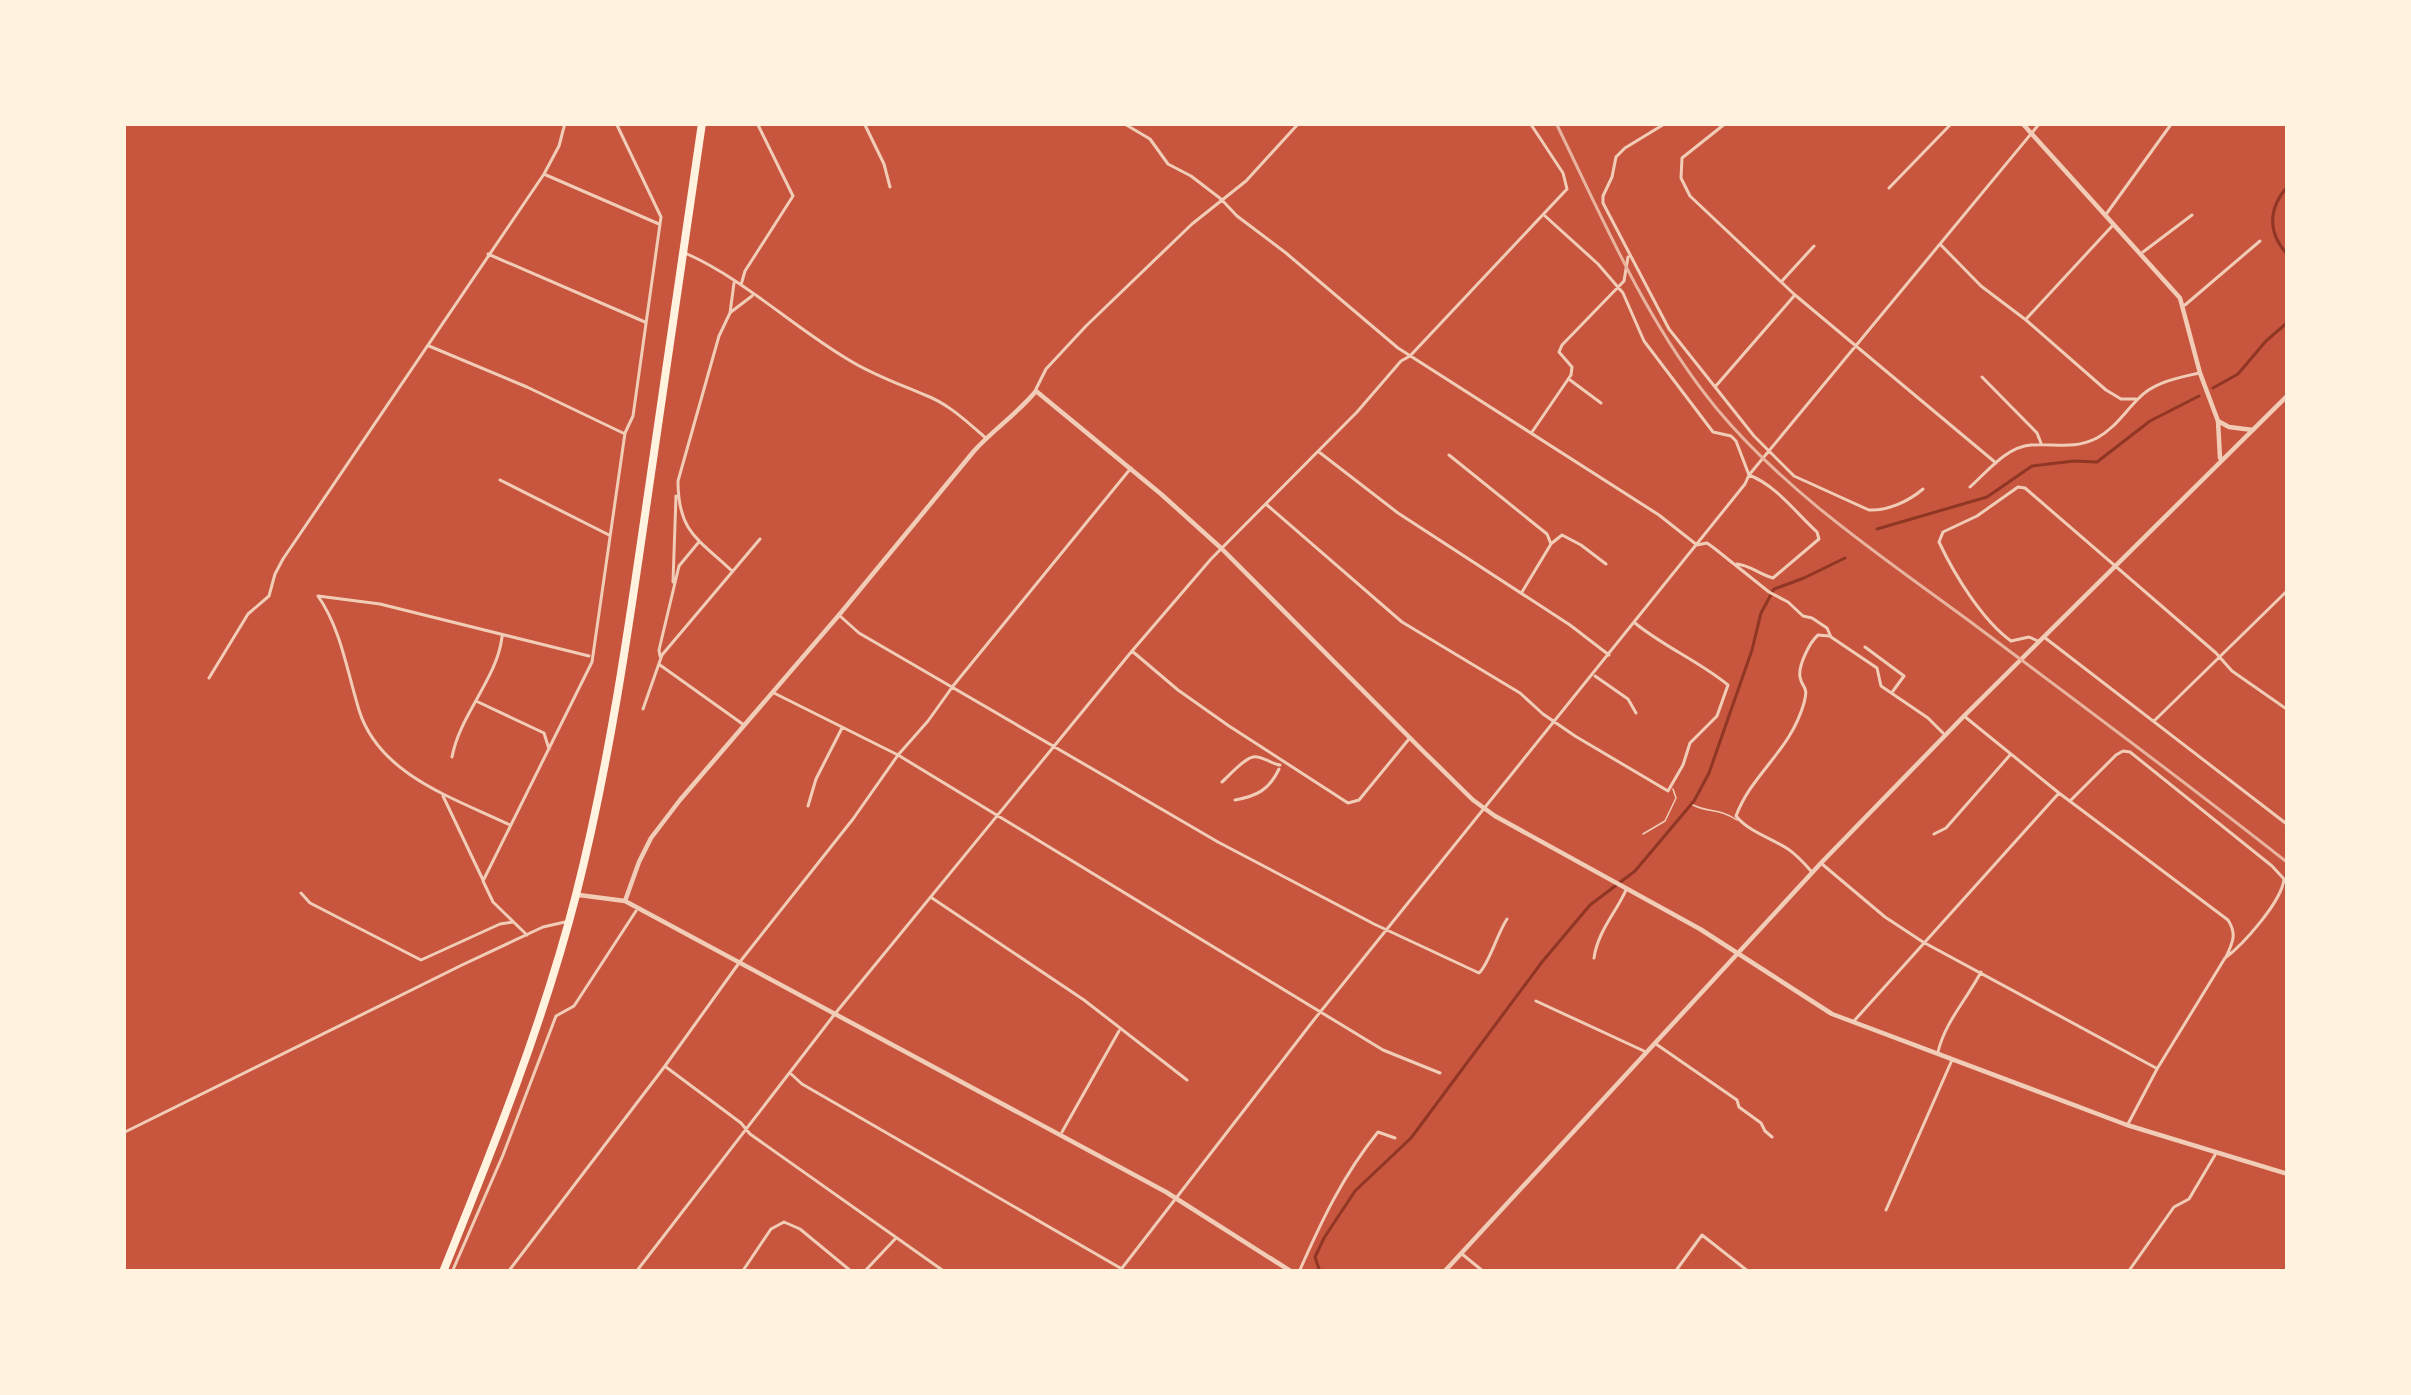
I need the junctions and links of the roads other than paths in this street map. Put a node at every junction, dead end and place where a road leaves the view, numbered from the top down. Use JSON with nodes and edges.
{"nodes":[{"id":1,"x":565,"y":123,"type":"edge"},
{"id":2,"x":616,"y":123,"type":"edge"},
{"id":3,"x":702,"y":123,"type":"edge"},
{"id":4,"x":757,"y":123,"type":"edge"},
{"id":5,"x":864,"y":123,"type":"edge"},
{"id":6,"x":1123,"y":123,"type":"edge"},
{"id":7,"x":1299,"y":123,"type":"edge"},
{"id":8,"x":1530,"y":123,"type":"edge"},
{"id":9,"x":1664,"y":123,"type":"edge"},
{"id":10,"x":1726,"y":123,"type":"edge"},
{"id":11,"x":1952,"y":123,"type":"edge"},
{"id":12,"x":2022,"y":123,"type":"edge"},
{"id":13,"x":2040,"y":123,"type":"edge"},
{"id":14,"x":2172,"y":123,"type":"edge"},
{"id":15,"x":2032,"y":134,"type":"junction"},
{"id":16,"x":544,"y":174,"type":"junction"},
{"id":17,"x":890,"y":187,"type":"dead end"},
{"id":18,"x":1889,"y":188,"type":"dead end"},
{"id":19,"x":1221,"y":199,"type":"junction"},
{"id":20,"x":1543,"y":214,"type":"junction"},
{"id":21,"x":2105,"y":214,"type":"junction"},
{"id":22,"x":2192,"y":215,"type":"dead end"},
{"id":23,"x":660,"y":224,"type":"junction"},
{"id":24,"x":2115,"y":224,"type":"junction"},
{"id":25,"x":2260,"y":241,"type":"dead end"},
{"id":26,"x":1629,"y":244,"type":"dead end"},
{"id":27,"x":1940,"y":244,"type":"junction"},
{"id":28,"x":1814,"y":246,"type":"dead end"},
{"id":29,"x":683,"y":252,"type":"junction"},
{"id":30,"x":1628,"y":253,"type":"junction"},
{"id":31,"x":2142,"y":253,"type":"junction"},
{"id":32,"x":488,"y":254,"type":"junction"},
{"id":33,"x":734,"y":281,"type":"junction"},
{"id":34,"x":1781,"y":282,"type":"junction"},
{"id":35,"x":741,"y":286,"type":"junction"},
{"id":36,"x":1617,"y":287,"type":"junction"},
{"id":37,"x":1795,"y":295,"type":"junction"},
{"id":38,"x":754,"y":296,"type":"junction"},
{"id":39,"x":2183,"y":306,"type":"junction"},
{"id":40,"x":730,"y":313,"type":"junction"},
{"id":41,"x":2026,"y":320,"type":"junction"},
{"id":42,"x":646,"y":322,"type":"junction"},
{"id":43,"x":428,"y":346,"type":"junction"},
{"id":44,"x":1856,"y":346,"type":"junction"},
{"id":45,"x":1410,"y":356,"type":"junction"},
{"id":46,"x":2200,"y":373,"type":"junction"},
{"id":47,"x":1982,"y":377,"type":"dead end"},
{"id":48,"x":1569,"y":379,"type":"junction"},
{"id":49,"x":1715,"y":387,"type":"junction"},
{"id":50,"x":1036,"y":392,"type":"junction"},
{"id":51,"x":2288,"y":395,"type":"edge"},
{"id":52,"x":2121,"y":398,"type":"junction"},
{"id":53,"x":2138,"y":398,"type":"junction"},
{"id":54,"x":1601,"y":403,"type":"dead end"},
{"id":55,"x":2126,"y":415,"type":"junction"},
{"id":56,"x":2218,"y":422,"type":"junction"},
{"id":57,"x":2253,"y":430,"type":"junction"},
{"id":58,"x":625,"y":434,"type":"junction"},
{"id":59,"x":1532,"y":434,"type":"junction"},
{"id":60,"x":986,"y":437,"type":"junction"},
{"id":61,"x":2041,"y":445,"type":"junction"},
{"id":62,"x":1769,"y":450,"type":"junction"},
{"id":63,"x":1317,"y":451,"type":"junction"},
{"id":64,"x":1449,"y":455,"type":"dead end"},
{"id":65,"x":2220,"y":461,"type":"junction"},
{"id":66,"x":1996,"y":463,"type":"junction"},
{"id":67,"x":1131,"y":468,"type":"junction"},
{"id":68,"x":1749,"y":475,"type":"junction"},
{"id":69,"x":500,"y":480,"type":"dead end"},
{"id":70,"x":678,"y":481,"type":"junction"},
{"id":71,"x":1970,"y":488,"type":"dead end"},
{"id":72,"x":1923,"y":489,"type":"dead end"},
{"id":73,"x":1265,"y":503,"type":"junction"},
{"id":74,"x":611,"y":536,"type":"junction"},
{"id":75,"x":760,"y":539,"type":"dead end"},
{"id":76,"x":700,"y":542,"type":"junction"},
{"id":77,"x":1551,"y":544,"type":"junction"},
{"id":78,"x":1697,"y":544,"type":"junction"},
{"id":79,"x":1222,"y":548,"type":"junction"},
{"id":80,"x":1606,"y":564,"type":"dead end"},
{"id":81,"x":1735,"y":564,"type":"junction"},
{"id":82,"x":2116,"y":565,"type":"junction"},
{"id":83,"x":732,"y":571,"type":"junction"},
{"id":84,"x":673,"y":590,"type":"junction"},
{"id":85,"x":2288,"y":590,"type":"edge"},
{"id":86,"x":1521,"y":593,"type":"junction"},
{"id":87,"x":839,"y":615,"type":"junction"},
{"id":88,"x":1635,"y":623,"type":"junction"},
{"id":89,"x":502,"y":635,"type":"junction"},
{"id":90,"x":1831,"y":637,"type":"junction"},
{"id":91,"x":2042,"y":640,"type":"junction"},
{"id":92,"x":1865,"y":647,"type":"dead end"},
{"id":93,"x":1132,"y":650,"type":"junction"},
{"id":94,"x":1610,"y":656,"type":"junction"},
{"id":95,"x":592,"y":657,"type":"junction"},
{"id":96,"x":2220,"y":657,"type":"junction"},
{"id":97,"x":661,"y":658,"type":"junction"},
{"id":98,"x":1882,"y":660,"type":"junction"},
{"id":99,"x":658,"y":664,"type":"junction"},
{"id":100,"x":1876,"y":668,"type":"junction"},
{"id":101,"x":1593,"y":675,"type":"junction"},
{"id":102,"x":209,"y":678,"type":"dead end"},
{"id":103,"x":953,"y":686,"type":"junction"},
{"id":104,"x":772,"y":692,"type":"junction"},
{"id":105,"x":1892,"y":693,"type":"junction"},
{"id":106,"x":474,"y":700,"type":"junction"},
{"id":107,"x":643,"y":709,"type":"dead end"},
{"id":108,"x":2288,"y":710,"type":"edge"},
{"id":109,"x":1636,"y":712,"type":"dead end"},
{"id":110,"x":1964,"y":716,"type":"junction"},
{"id":111,"x":1554,"y":722,"type":"junction"},
{"id":112,"x":2153,"y":722,"type":"junction"},
{"id":113,"x":744,"y":725,"type":"junction"},
{"id":114,"x":842,"y":727,"type":"junction"},
{"id":115,"x":1945,"y":735,"type":"junction"},
{"id":116,"x":1410,"y":738,"type":"junction"},
{"id":117,"x":1257,"y":745,"type":"junction"},
{"id":118,"x":1053,"y":747,"type":"junction"},
{"id":119,"x":549,"y":751,"type":"junction"},
{"id":120,"x":2011,"y":754,"type":"junction"},
{"id":121,"x":898,"y":755,"type":"junction"},
{"id":122,"x":452,"y":758,"type":"dead end"},
{"id":123,"x":1249,"y":758,"type":"junction"},
{"id":124,"x":1281,"y":764,"type":"junction"},
{"id":125,"x":1222,"y":782,"type":"dead end"},
{"id":126,"x":1672,"y":785,"type":"junction"},
{"id":127,"x":442,"y":793,"type":"junction"},
{"id":128,"x":2059,"y":793,"type":"junction"},
{"id":129,"x":1235,"y":800,"type":"dead end"},
{"id":130,"x":2070,"y":801,"type":"junction"},
{"id":131,"x":808,"y":806,"type":"dead end"},
{"id":132,"x":1694,"y":806,"type":"dead end"},
{"id":133,"x":1485,"y":809,"type":"junction"},
{"id":134,"x":998,"y":815,"type":"junction"},
{"id":135,"x":1737,"y":819,"type":"junction"},
{"id":136,"x":2288,"y":825,"type":"edge"},
{"id":137,"x":512,"y":826,"type":"junction"},
{"id":138,"x":1643,"y":834,"type":"dead end"},
{"id":139,"x":1934,"y":834,"type":"dead end"},
{"id":140,"x":1821,"y":863,"type":"junction"},
{"id":141,"x":1812,"y":872,"type":"junction"},
{"id":142,"x":483,"y":881,"type":"junction"},
{"id":143,"x":1625,"y":887,"type":"junction"},
{"id":144,"x":301,"y":893,"type":"dead end"},
{"id":145,"x":576,"y":894,"type":"junction"},
{"id":146,"x":931,"y":897,"type":"junction"},
{"id":147,"x":625,"y":901,"type":"junction"},
{"id":148,"x":638,"y":910,"type":"junction"},
{"id":149,"x":1507,"y":919,"type":"dead end"},
{"id":150,"x":568,"y":921,"type":"junction"},
{"id":151,"x":514,"y":922,"type":"junction"},
{"id":152,"x":1387,"y":928,"type":"junction"},
{"id":153,"x":526,"y":935,"type":"junction"},
{"id":154,"x":1923,"y":942,"type":"junction"},
{"id":155,"x":1736,"y":952,"type":"junction"},
{"id":156,"x":1594,"y":958,"type":"dead end"},
{"id":157,"x":2225,"y":958,"type":"junction"},
{"id":158,"x":739,"y":963,"type":"junction"},
{"id":159,"x":1981,"y":972,"type":"junction"},
{"id":160,"x":1536,"y":1001,"type":"dead end"},
{"id":161,"x":1320,"y":1012,"type":"junction"},
{"id":162,"x":834,"y":1015,"type":"junction"},
{"id":163,"x":1853,"y":1022,"type":"junction"},
{"id":164,"x":1120,"y":1029,"type":"junction"},
{"id":165,"x":1654,"y":1042,"type":"junction"},
{"id":166,"x":1645,"y":1052,"type":"junction"},
{"id":167,"x":1938,"y":1054,"type":"junction"},
{"id":168,"x":1952,"y":1059,"type":"junction"},
{"id":169,"x":665,"y":1066,"type":"junction"},
{"id":170,"x":2157,"y":1069,"type":"junction"},
{"id":171,"x":789,"y":1072,"type":"junction"},
{"id":172,"x":1440,"y":1073,"type":"dead end"},
{"id":173,"x":1187,"y":1080,"type":"dead end"},
{"id":174,"x":2127,"y":1125,"type":"junction"},
{"id":175,"x":746,"y":1130,"type":"junction"},
{"id":176,"x":123,"y":1133,"type":"edge"},
{"id":177,"x":1060,"y":1136,"type":"junction"},
{"id":178,"x":1772,"y":1137,"type":"dead end"},
{"id":179,"x":1395,"y":1138,"type":"dead end"},
{"id":180,"x":2216,"y":1152,"type":"junction"},
{"id":181,"x":2288,"y":1174,"type":"edge"},
{"id":182,"x":1176,"y":1198,"type":"junction"},
{"id":183,"x":1886,"y":1210,"type":"dead end"},
{"id":184,"x":897,"y":1236,"type":"junction"},
{"id":185,"x":1461,"y":1253,"type":"junction"},
{"id":186,"x":1121,"y":1270,"type":"edge"},
{"id":187,"x":448,"y":1272,"type":"edge"},
{"id":188,"x":508,"y":1272,"type":"edge"},
{"id":189,"x":636,"y":1272,"type":"edge"},
{"id":190,"x":742,"y":1272,"type":"edge"},
{"id":191,"x":852,"y":1272,"type":"edge"},
{"id":192,"x":865,"y":1272,"type":"edge"},
{"id":193,"x":945,"y":1272,"type":"edge"},
{"id":194,"x":1295,"y":1272,"type":"edge"},
{"id":195,"x":1444,"y":1272,"type":"edge"},
{"id":196,"x":1484,"y":1272,"type":"edge"},
{"id":197,"x":1675,"y":1272,"type":"edge"},
{"id":198,"x":1749,"y":1272,"type":"edge"},
{"id":199,"x":2128,"y":1272,"type":"edge"}],
"edges":[{"from":1,"to":16,"type":"street"},
{"from":2,"to":23,"type":"street"},
{"from":3,"to":29,"type":"highway"},
{"from":4,"to":35,"type":"street"},
{"from":5,"to":17,"type":"street"},
{"from":6,"to":19,"type":"street"},
{"from":7,"to":19,"type":"street"},
{"from":8,"to":20,"type":"street"},
{"from":9,"to":30,"type":"street"},
{"from":10,"to":34,"type":"street"},
{"from":11,"to":18,"type":"street"},
{"from":12,"to":15,"type":"street"},
{"from":13,"to":15,"type":"street"},
{"from":14,"to":21,"type":"street"},
{"from":15,"to":21,"type":"street"},
{"from":15,"to":27,"type":"street"},
{"from":16,"to":23,"type":"street"},
{"from":16,"to":32,"type":"street"},
{"from":19,"to":45,"type":"street"},
{"from":19,"to":50,"type":"street"},
{"from":20,"to":36,"type":"street"},
{"from":20,"to":45,"type":"street"},
{"from":21,"to":24,"type":"street"},
{"from":22,"to":31,"type":"street"},
{"from":23,"to":42,"type":"street"},
{"from":24,"to":31,"type":"street"},
{"from":24,"to":41,"type":"street"},
{"from":25,"to":39,"type":"street"},
{"from":26,"to":30,"type":"street"},
{"from":27,"to":41,"type":"street"},
{"from":27,"to":44,"type":"street"},
{"from":28,"to":34,"type":"street"},
{"from":29,"to":33,"type":"street"},
{"from":29,"to":145,"type":"highway"},
{"from":30,"to":36,"type":"street"},
{"from":30,"to":49,"type":"street"},
{"from":31,"to":39,"type":"street"},
{"from":32,"to":42,"type":"street"},
{"from":32,"to":43,"type":"street"},
{"from":33,"to":35,"type":"street"},
{"from":33,"to":40,"type":"street"},
{"from":34,"to":37,"type":"street"},
{"from":35,"to":38,"type":"street"},
{"from":36,"to":48,"type":"street"},
{"from":36,"to":68,"type":"street"},
{"from":37,"to":44,"type":"street"},
{"from":37,"to":49,"type":"street"},
{"from":38,"to":40,"type":"street"},
{"from":38,"to":60,"type":"street"},
{"from":39,"to":46,"type":"street"},
{"from":40,"to":70,"type":"street"},
{"from":41,"to":52,"type":"street"},
{"from":42,"to":58,"type":"street"},
{"from":43,"to":58,"type":"street"},
{"from":43,"to":102,"type":"street"},
{"from":44,"to":62,"type":"street"},
{"from":44,"to":66,"type":"street"},
{"from":45,"to":59,"type":"street"},
{"from":45,"to":63,"type":"street"},
{"from":46,"to":53,"type":"street"},
{"from":46,"to":56,"type":"street"},
{"from":47,"to":61,"type":"street"},
{"from":48,"to":54,"type":"street"},
{"from":48,"to":59,"type":"street"},
{"from":49,"to":62,"type":"street"},
{"from":50,"to":60,"type":"street"},
{"from":50,"to":67,"type":"street"},
{"from":51,"to":57,"type":"street"},
{"from":52,"to":53,"type":"street"},
{"from":52,"to":55,"type":"street"},
{"from":53,"to":55,"type":"street"},
{"from":55,"to":61,"type":"street"},
{"from":56,"to":57,"type":"street"},
{"from":56,"to":65,"type":"street"},
{"from":57,"to":65,"type":"street"},
{"from":58,"to":74,"type":"street"},
{"from":59,"to":78,"type":"street"},
{"from":60,"to":87,"type":"street"},
{"from":61,"to":66,"type":"street"},
{"from":62,"to":68,"type":"street"},
{"from":62,"to":72,"type":"street"},
{"from":63,"to":73,"type":"street"},
{"from":63,"to":86,"type":"street"},
{"from":64,"to":77,"type":"street"},
{"from":65,"to":82,"type":"street"},
{"from":66,"to":71,"type":"street"},
{"from":67,"to":79,"type":"street"},
{"from":67,"to":103,"type":"street"},
{"from":68,"to":78,"type":"street"},
{"from":68,"to":81,"type":"street"},
{"from":69,"to":74,"type":"street"},
{"from":70,"to":76,"type":"street"},
{"from":70,"to":84,"type":"street"},
{"from":73,"to":79,"type":"street"},
{"from":73,"to":111,"type":"street"},
{"from":74,"to":95,"type":"street"},
{"from":75,"to":83,"type":"street"},
{"from":76,"to":83,"type":"street"},
{"from":76,"to":84,"type":"street"},
{"from":77,"to":80,"type":"street"},
{"from":77,"to":86,"type":"street"},
{"from":78,"to":81,"type":"street"},
{"from":78,"to":88,"type":"street"},
{"from":79,"to":93,"type":"street"},
{"from":79,"to":116,"type":"street"},
{"from":81,"to":90,"type":"street"},
{"from":82,"to":91,"type":"street"},
{"from":82,"to":91,"type":"street"},
{"from":82,"to":96,"type":"street"},
{"from":83,"to":97,"type":"street"},
{"from":84,"to":97,"type":"street"},
{"from":85,"to":96,"type":"street"},
{"from":86,"to":94,"type":"street"},
{"from":87,"to":103,"type":"street"},
{"from":87,"to":104,"type":"street"},
{"from":88,"to":94,"type":"street"},
{"from":88,"to":126,"type":"street"},
{"from":89,"to":95,"type":"street"},
{"from":89,"to":106,"type":"street"},
{"from":89,"to":127,"type":"street"},
{"from":90,"to":100,"type":"street"},
{"from":90,"to":135,"type":"street"},
{"from":91,"to":110,"type":"street"},
{"from":91,"to":112,"type":"street"},
{"from":92,"to":98,"type":"street"},
{"from":93,"to":117,"type":"street"},
{"from":93,"to":118,"type":"street"},
{"from":94,"to":101,"type":"street"},
{"from":95,"to":119,"type":"street"},
{"from":96,"to":108,"type":"street"},
{"from":96,"to":112,"type":"street"},
{"from":97,"to":99,"type":"street"},
{"from":98,"to":100,"type":"street"},
{"from":98,"to":105,"type":"street"},
{"from":99,"to":107,"type":"street"},
{"from":99,"to":113,"type":"street"},
{"from":100,"to":105,"type":"street"},
{"from":101,"to":109,"type":"street"},
{"from":101,"to":111,"type":"street"},
{"from":103,"to":118,"type":"street"},
{"from":103,"to":121,"type":"street"},
{"from":104,"to":113,"type":"street"},
{"from":104,"to":114,"type":"street"},
{"from":105,"to":115,"type":"street"},
{"from":106,"to":119,"type":"street"},
{"from":106,"to":122,"type":"street"},
{"from":110,"to":115,"type":"street"},
{"from":110,"to":120,"type":"street"},
{"from":111,"to":126,"type":"street"},
{"from":111,"to":133,"type":"street"},
{"from":112,"to":136,"type":"street"},
{"from":113,"to":147,"type":"street"},
{"from":114,"to":121,"type":"street"},
{"from":114,"to":131,"type":"street"},
{"from":115,"to":140,"type":"street"},
{"from":116,"to":124,"type":"street"},
{"from":116,"to":133,"type":"street"},
{"from":117,"to":123,"type":"street"},
{"from":117,"to":124,"type":"street"},
{"from":118,"to":134,"type":"street"},
{"from":118,"to":152,"type":"street"},
{"from":119,"to":137,"type":"street"},
{"from":120,"to":128,"type":"street"},
{"from":120,"to":139,"type":"street"},
{"from":121,"to":134,"type":"street"},
{"from":121,"to":158,"type":"street"},
{"from":123,"to":124,"type":"street"},
{"from":123,"to":125,"type":"street"},
{"from":124,"to":129,"type":"street"},
{"from":126,"to":138,"type":"lane"},
{"from":127,"to":137,"type":"street"},
{"from":127,"to":142,"type":"street"},
{"from":128,"to":130,"type":"street"},
{"from":128,"to":154,"type":"street"},
{"from":130,"to":157,"type":"street"},
{"from":130,"to":157,"type":"street"},
{"from":132,"to":135,"type":"lane"},
{"from":133,"to":143,"type":"street"},
{"from":133,"to":152,"type":"street"},
{"from":134,"to":146,"type":"street"},
{"from":134,"to":161,"type":"street"},
{"from":135,"to":141,"type":"street"},
{"from":137,"to":142,"type":"street"},
{"from":140,"to":141,"type":"street"},
{"from":140,"to":154,"type":"street"},
{"from":141,"to":155,"type":"street"},
{"from":142,"to":151,"type":"street"},
{"from":143,"to":155,"type":"street"},
{"from":143,"to":156,"type":"street"},
{"from":144,"to":151,"type":"street"},
{"from":145,"to":147,"type":"street"},
{"from":145,"to":150,"type":"highway"},
{"from":146,"to":162,"type":"street"},
{"from":146,"to":164,"type":"street"},
{"from":147,"to":148,"type":"street"},
{"from":148,"to":158,"type":"street"},
{"from":148,"to":187,"type":"street"},
{"from":149,"to":152,"type":"street"},
{"from":150,"to":153,"type":"street"},
{"from":150,"to":187,"type":"highway"},
{"from":151,"to":153,"type":"street"},
{"from":152,"to":161,"type":"street"},
{"from":153,"to":176,"type":"street"},
{"from":154,"to":159,"type":"street"},
{"from":154,"to":163,"type":"street"},
{"from":155,"to":163,"type":"street"},
{"from":155,"to":165,"type":"street"},
{"from":157,"to":170,"type":"street"},
{"from":158,"to":162,"type":"street"},
{"from":158,"to":169,"type":"street"},
{"from":159,"to":167,"type":"street"},
{"from":159,"to":170,"type":"street"},
{"from":160,"to":166,"type":"street"},
{"from":161,"to":172,"type":"street"},
{"from":161,"to":182,"type":"street"},
{"from":162,"to":171,"type":"street"},
{"from":162,"to":177,"type":"street"},
{"from":163,"to":167,"type":"street"},
{"from":164,"to":173,"type":"street"},
{"from":164,"to":177,"type":"street"},
{"from":165,"to":166,"type":"street"},
{"from":165,"to":178,"type":"street"},
{"from":166,"to":185,"type":"street"},
{"from":167,"to":168,"type":"street"},
{"from":168,"to":174,"type":"street"},
{"from":168,"to":183,"type":"street"},
{"from":169,"to":175,"type":"street"},
{"from":169,"to":188,"type":"street"},
{"from":170,"to":174,"type":"street"},
{"from":171,"to":175,"type":"street"},
{"from":171,"to":186,"type":"street"},
{"from":174,"to":180,"type":"street"},
{"from":175,"to":184,"type":"street"},
{"from":175,"to":189,"type":"street"},
{"from":177,"to":182,"type":"street"},
{"from":179,"to":194,"type":"street"},
{"from":180,"to":181,"type":"street"},
{"from":180,"to":199,"type":"street"},
{"from":182,"to":186,"type":"street"},
{"from":182,"to":194,"type":"street"},
{"from":184,"to":192,"type":"street"},
{"from":184,"to":193,"type":"street"},
{"from":185,"to":195,"type":"street"},
{"from":185,"to":196,"type":"street"},
{"from":190,"to":191,"type":"street"},
{"from":197,"to":198,"type":"street"}]}
